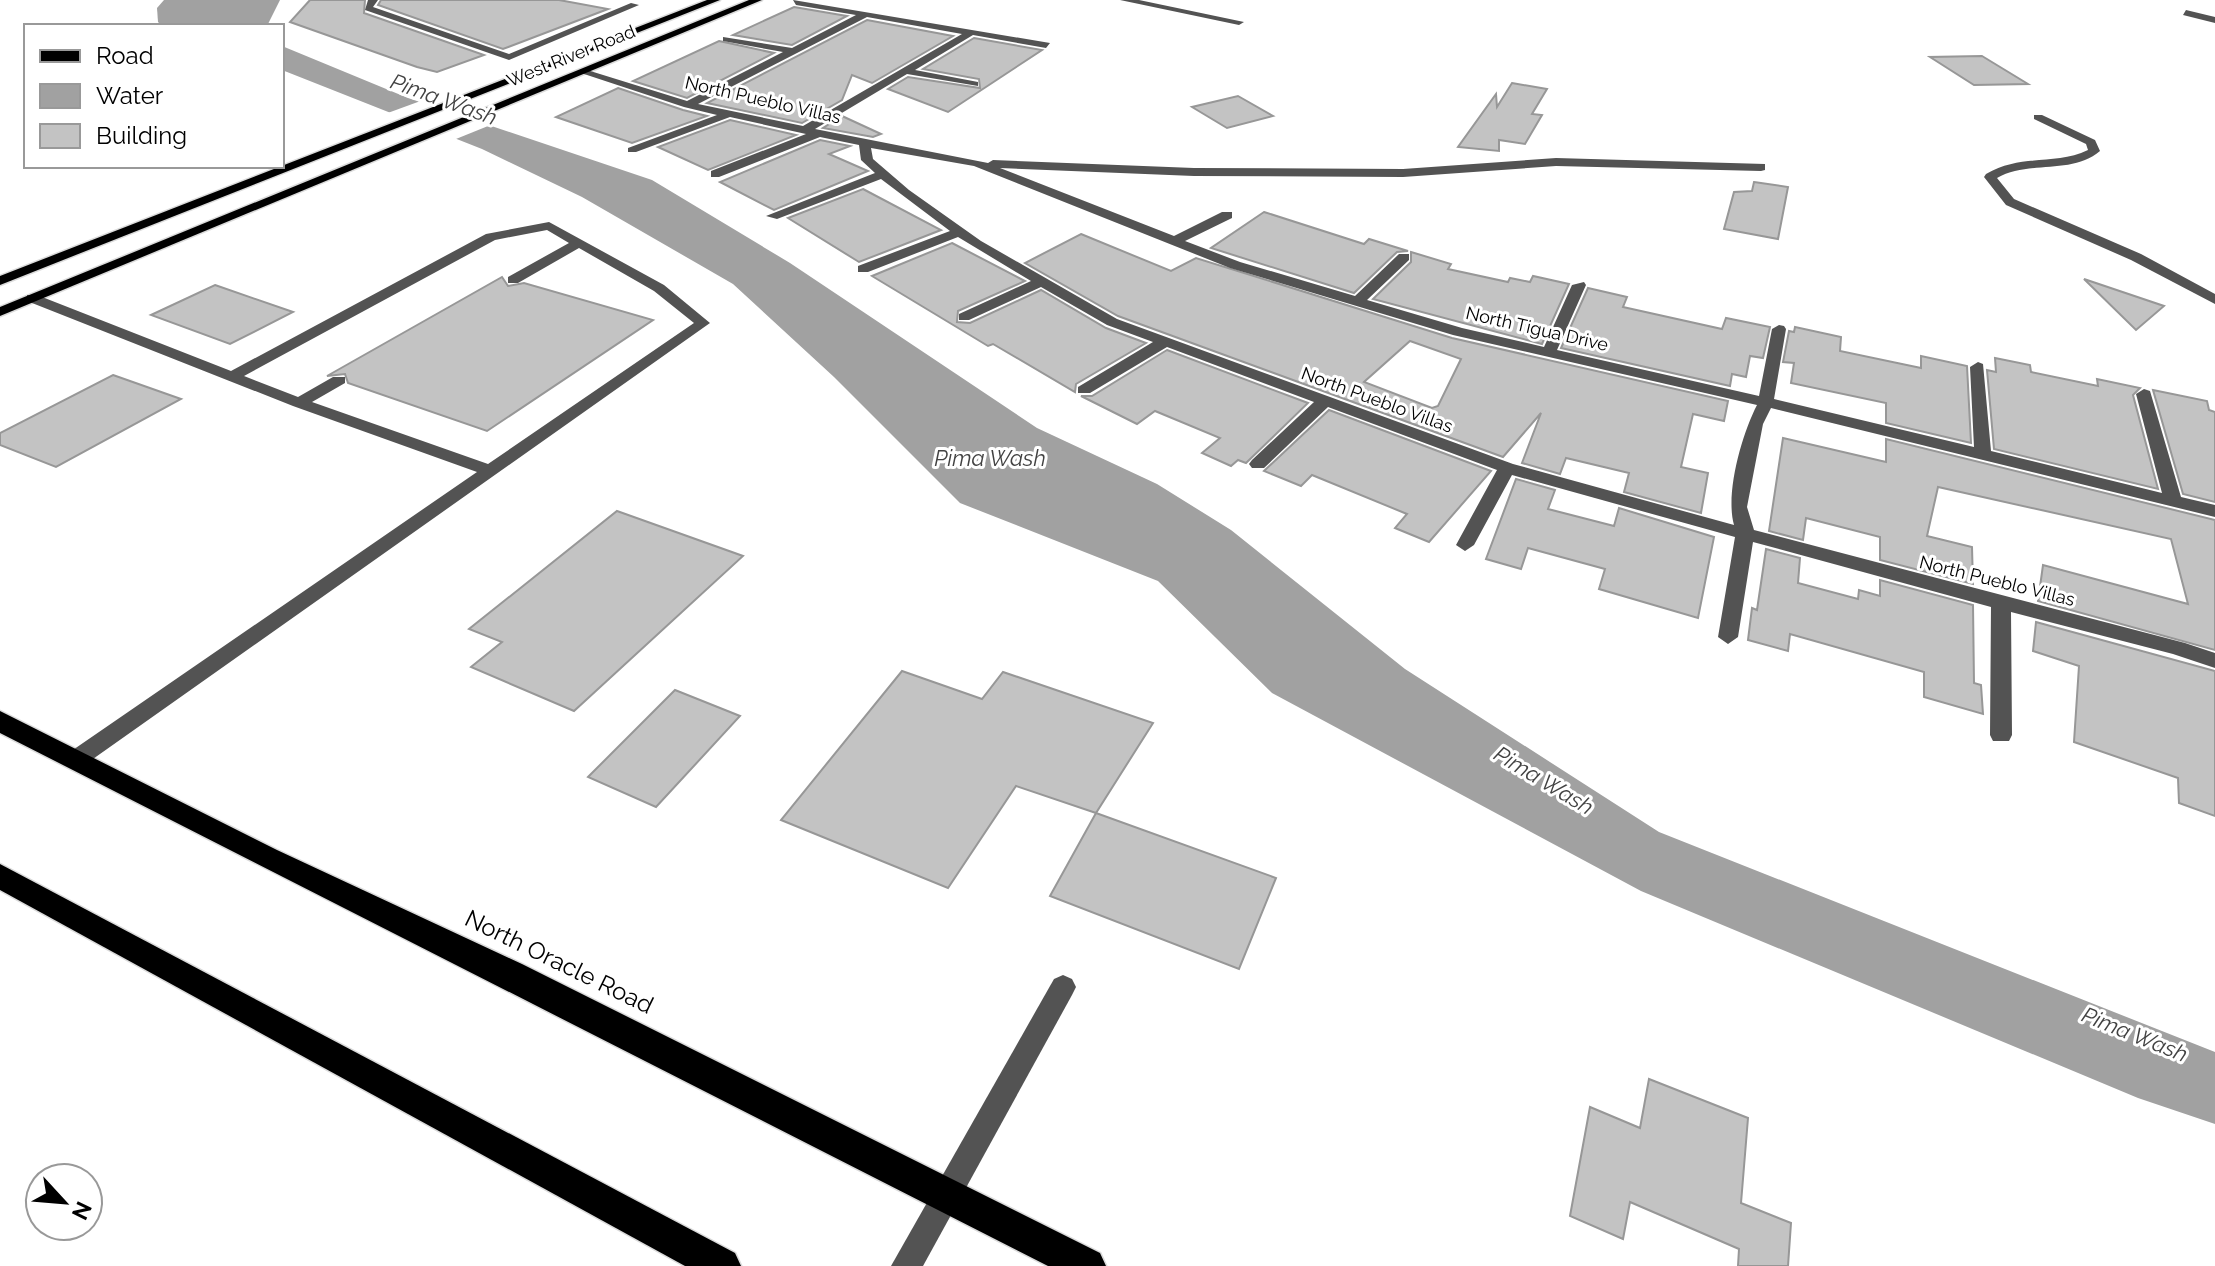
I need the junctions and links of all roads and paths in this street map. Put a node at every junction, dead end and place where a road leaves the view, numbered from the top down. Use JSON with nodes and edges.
{"nodes":[{"id":1,"x":373,"y":0,"type":"edge"},
{"id":2,"x":605,"y":0,"type":"edge"},
{"id":3,"x":715,"y":0,"type":"edge"},
{"id":4,"x":757,"y":0,"type":"edge"},
{"id":5,"x":1125,"y":0,"type":"edge"},
{"id":6,"x":796,"y":2,"type":"edge"},
{"id":7,"x":2186,"y":13,"type":"dead end"},
{"id":8,"x":866,"y":14,"type":"junction"},
{"id":9,"x":2215,"y":20,"type":"edge"},
{"id":10,"x":1239,"y":22,"type":"dead end"},
{"id":11,"x":972,"y":32,"type":"junction"},
{"id":12,"x":726,"y":39,"type":"dead end"},
{"id":13,"x":1046,"y":45,"type":"dead end"},
{"id":14,"x":793,"y":51,"type":"junction"},
{"id":15,"x":906,"y":71,"type":"junction"},
{"id":16,"x":583,"y":72,"type":"junction"},
{"id":17,"x":974,"y":84,"type":"dead end"},
{"id":18,"x":688,"y":105,"type":"junction"},
{"id":19,"x":729,"y":114,"type":"junction"},
{"id":20,"x":2038,"y":117,"type":"dead end"},
{"id":21,"x":812,"y":132,"type":"junction"},
{"id":22,"x":864,"y":143,"type":"junction"},
{"id":23,"x":632,"y":150,"type":"dead end"},
{"id":24,"x":977,"y":163,"type":"junction"},
{"id":25,"x":1761,"y":167,"type":"dead end"},
{"id":26,"x":715,"y":174,"type":"dead end"},
{"id":27,"x":880,"y":175,"type":"junction"},
{"id":28,"x":1227,"y":215,"type":"dead end"},
{"id":29,"x":772,"y":216,"type":"dead end"},
{"id":30,"x":960,"y":232,"type":"junction"},
{"id":31,"x":1174,"y":241,"type":"junction"},
{"id":32,"x":579,"y":243,"type":"junction"},
{"id":33,"x":1404,"y":257,"type":"dead end"},
{"id":34,"x":863,"y":269,"type":"dead end"},
{"id":35,"x":513,"y":280,"type":"dead end"},
{"id":36,"x":0,"y":281,"type":"edge"},
{"id":37,"x":1041,"y":282,"type":"junction"},
{"id":38,"x":1579,"y":285,"type":"dead end"},
{"id":39,"x":32,"y":298,"type":"junction"},
{"id":40,"x":2215,"y":300,"type":"edge"},
{"id":41,"x":1357,"y":302,"type":"junction"},
{"id":42,"x":0,"y":312,"type":"edge"},
{"id":43,"x":964,"y":317,"type":"dead end"},
{"id":44,"x":1779,"y":329,"type":"dead end"},
{"id":45,"x":1165,"y":342,"type":"junction"},
{"id":46,"x":1549,"y":352,"type":"junction"},
{"id":47,"x":1978,"y":367,"type":"dead end"},
{"id":48,"x":234,"y":375,"type":"junction"},
{"id":49,"x":339,"y":380,"type":"dead end"},
{"id":50,"x":1084,"y":390,"type":"dead end"},
{"id":51,"x":2144,"y":394,"type":"dead end"},
{"id":52,"x":1324,"y":402,"type":"junction"},
{"id":53,"x":1766,"y":402,"type":"junction"},
{"id":54,"x":299,"y":403,"type":"junction"},
{"id":55,"x":1983,"y":455,"type":"junction"},
{"id":56,"x":1258,"y":464,"type":"dead end"},
{"id":57,"x":1507,"y":468,"type":"junction"},
{"id":58,"x":489,"y":470,"type":"junction"},
{"id":59,"x":2173,"y":501,"type":"junction"},
{"id":60,"x":2215,"y":511,"type":"edge"},
{"id":61,"x":1745,"y":532,"type":"junction"},
{"id":62,"x":1465,"y":545,"type":"dead end"},
{"id":63,"x":2001,"y":602,"type":"junction"},
{"id":64,"x":1728,"y":637,"type":"dead end"},
{"id":65,"x":2215,"y":661,"type":"edge"},
{"id":66,"x":0,"y":721,"type":"edge"},
{"id":67,"x":2001,"y":735,"type":"dead end"},
{"id":68,"x":75,"y":760,"type":"junction"},
{"id":69,"x":0,"y":876,"type":"edge"},
{"id":70,"x":1063,"y":987,"type":"dead end"},
{"id":71,"x":947,"y":1196,"type":"junction"},
{"id":72,"x":722,"y":1266,"type":"edge"},
{"id":73,"x":906,"y":1266,"type":"edge"},
{"id":74,"x":1087,"y":1266,"type":"edge"}],
"edges":[{"from":1,"to":2,"type":"street"},
{"from":3,"to":36,"type":"main road","name":"West River Road"},
{"from":4,"to":16,"type":"main road","name":"West River Road"},
{"from":5,"to":10,"type":"street"},
{"from":6,"to":8,"type":"street"},
{"from":7,"to":9,"type":"street"},
{"from":8,"to":11,"type":"street"},
{"from":8,"to":14,"type":"street"},
{"from":11,"to":13,"type":"street"},
{"from":11,"to":15,"type":"street"},
{"from":12,"to":14,"type":"street"},
{"from":14,"to":18,"type":"street"},
{"from":15,"to":17,"type":"street"},
{"from":15,"to":21,"type":"street"},
{"from":16,"to":18,"type":"street","name":"North Pueblo Villas"},
{"from":16,"to":39,"type":"main road","name":"West River Road"},
{"from":18,"to":19,"type":"street","name":"North Pueblo Villas"},
{"from":19,"to":21,"type":"street","name":"North Pueblo Villas"},
{"from":19,"to":23,"type":"street"},
{"from":20,"to":40,"type":"street"},
{"from":21,"to":22,"type":"street","name":"North Pueblo Villas"},
{"from":21,"to":26,"type":"street"},
{"from":22,"to":24,"type":"street","name":"North Tigua Drive"},
{"from":22,"to":27,"type":"street","name":"North Pueblo Villas"},
{"from":24,"to":25,"type":"street"},
{"from":24,"to":31,"type":"street","name":"North Tigua Drive"},
{"from":27,"to":29,"type":"street"},
{"from":27,"to":30,"type":"street","name":"North Pueblo Villas"},
{"from":28,"to":31,"type":"street"},
{"from":30,"to":34,"type":"street"},
{"from":30,"to":37,"type":"street","name":"North Pueblo Villas"},
{"from":31,"to":41,"type":"street","name":"North Tigua Drive"},
{"from":32,"to":35,"type":"street"},
{"from":32,"to":48,"type":"street"},
{"from":32,"to":58,"type":"street"},
{"from":33,"to":41,"type":"street"},
{"from":37,"to":43,"type":"street"},
{"from":37,"to":45,"type":"street","name":"North Pueblo Villas"},
{"from":38,"to":46,"type":"street"},
{"from":39,"to":42,"type":"main road","name":"West River Road"},
{"from":39,"to":48,"type":"street"},
{"from":41,"to":46,"type":"street","name":"North Tigua Drive"},
{"from":44,"to":53,"type":"street"},
{"from":45,"to":50,"type":"street"},
{"from":45,"to":52,"type":"street","name":"North Pueblo Villas"},
{"from":46,"to":53,"type":"street","name":"North Tigua Drive"},
{"from":47,"to":55,"type":"street"},
{"from":48,"to":54,"type":"street"},
{"from":49,"to":54,"type":"street"},
{"from":51,"to":59,"type":"street"},
{"from":52,"to":56,"type":"street"},
{"from":52,"to":57,"type":"street","name":"North Pueblo Villas"},
{"from":53,"to":55,"type":"street","name":"North Tigua Drive"},
{"from":53,"to":61,"type":"street"},
{"from":54,"to":58,"type":"street"},
{"from":55,"to":59,"type":"street","name":"North Tigua Drive"},
{"from":57,"to":61,"type":"street","name":"North Pueblo Villas"},
{"from":57,"to":62,"type":"street"},
{"from":58,"to":68,"type":"street"},
{"from":59,"to":60,"type":"street","name":"North Tigua Drive"},
{"from":61,"to":63,"type":"street","name":"North Pueblo Villas"},
{"from":61,"to":64,"type":"street"},
{"from":63,"to":65,"type":"street","name":"North Pueblo Villas"},
{"from":63,"to":67,"type":"street"},
{"from":66,"to":68,"type":"highway","name":"North Oracle Road"},
{"from":68,"to":71,"type":"highway","name":"North Oracle Road"},
{"from":69,"to":72,"type":"highway"},
{"from":70,"to":71,"type":"street"},
{"from":71,"to":73,"type":"street"},
{"from":71,"to":74,"type":"highway","name":"North Oracle Road"}]}
